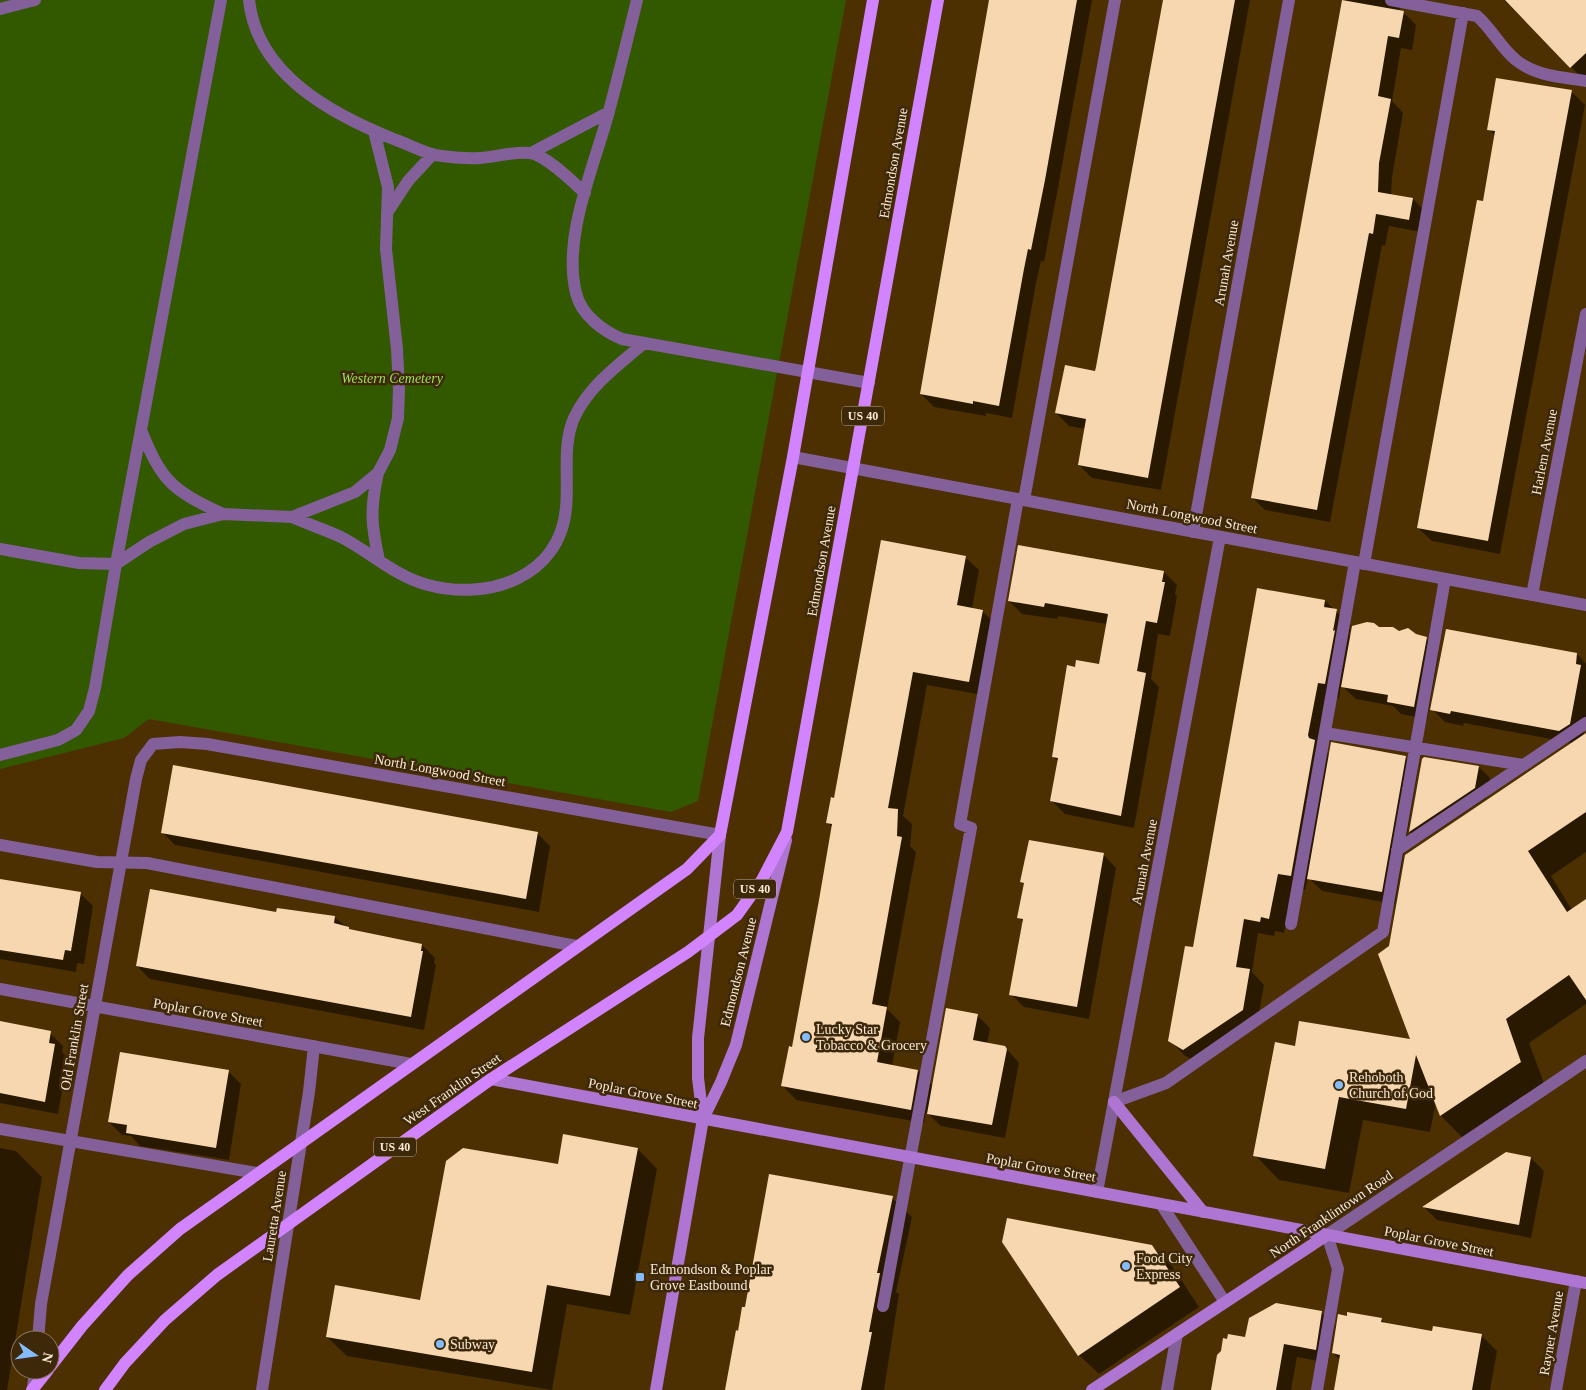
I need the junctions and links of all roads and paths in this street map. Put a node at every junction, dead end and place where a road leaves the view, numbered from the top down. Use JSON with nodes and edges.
{"nodes":[{"id":1,"x":34,"y":0,"type":"edge"},
{"id":2,"x":221,"y":0,"type":"edge"},
{"id":3,"x":245,"y":0,"type":"edge"},
{"id":4,"x":637,"y":0,"type":"edge"},
{"id":5,"x":873,"y":0,"type":"edge"},
{"id":6,"x":938,"y":0,"type":"edge"},
{"id":7,"x":1115,"y":0,"type":"edge"},
{"id":8,"x":1288,"y":0,"type":"edge"},
{"id":9,"x":1391,"y":0,"type":"edge"},
{"id":10,"x":0,"y":9,"type":"edge"},
{"id":11,"x":1463,"y":13,"type":"junction"},
{"id":12,"x":1586,"y":81,"type":"edge"},
{"id":13,"x":609,"y":112,"type":"junction"},
{"id":14,"x":374,"y":131,"type":"junction"},
{"id":15,"x":530,"y":153,"type":"junction"},
{"id":16,"x":434,"y":154,"type":"junction"},
{"id":17,"x":585,"y":193,"type":"junction"},
{"id":18,"x":386,"y":214,"type":"junction"},
{"id":19,"x":1586,"y":314,"type":"edge"},
{"id":20,"x":643,"y":344,"type":"junction"},
{"id":21,"x":807,"y":372,"type":"junction"},
{"id":22,"x":869,"y":383,"type":"junction"},
{"id":23,"x":141,"y":430,"type":"junction"},
{"id":24,"x":793,"y":457,"type":"junction"},
{"id":25,"x":853,"y":468,"type":"junction"},
{"id":26,"x":378,"y":474,"type":"junction"},
{"id":27,"x":1021,"y":500,"type":"junction"},
{"id":28,"x":223,"y":514,"type":"junction"},
{"id":29,"x":292,"y":517,"type":"junction"},
{"id":30,"x":1193,"y":532,"type":"junction"},
{"id":31,"x":1220,"y":537,"type":"junction"},
{"id":32,"x":0,"y":549,"type":"edge"},
{"id":33,"x":379,"y":560,"type":"junction"},
{"id":34,"x":1360,"y":563,"type":"junction"},
{"id":35,"x":116,"y":564,"type":"junction"},
{"id":36,"x":1445,"y":579,"type":"junction"},
{"id":37,"x":1532,"y":595,"type":"junction"},
{"id":38,"x":1586,"y":605,"type":"edge"},
{"id":39,"x":1586,"y":723,"type":"edge"},
{"id":40,"x":1325,"y":733,"type":"junction"},
{"id":41,"x":153,"y":744,"type":"joint"},
{"id":42,"x":1415,"y":748,"type":"junction"},
{"id":43,"x":0,"y":755,"type":"edge"},
{"id":44,"x":1523,"y":765,"type":"junction"},
{"id":45,"x":787,"y":832,"type":"junction"},
{"id":46,"x":720,"y":835,"type":"junction"},
{"id":47,"x":0,"y":845,"type":"edge"},
{"id":48,"x":1397,"y":850,"type":"junction"},
{"id":49,"x":121,"y":862,"type":"junction"},
{"id":50,"x":1291,"y":924,"type":"dead end"},
{"id":51,"x":709,"y":935,"type":"junction"},
{"id":52,"x":576,"y":946,"type":"junction"},
{"id":53,"x":0,"y":990,"type":"edge"},
{"id":54,"x":95,"y":1007,"type":"junction"},
{"id":55,"x":314,"y":1046,"type":"junction"},
{"id":56,"x":1586,"y":1061,"type":"edge"},
{"id":57,"x":411,"y":1064,"type":"junction"},
{"id":58,"x":491,"y":1079,"type":"junction"},
{"id":59,"x":1114,"y":1102,"type":"junction"},
{"id":60,"x":703,"y":1119,"type":"junction"},
{"id":61,"x":0,"y":1129,"type":"edge"},
{"id":62,"x":71,"y":1141,"type":"junction"},
{"id":63,"x":300,"y":1145,"type":"junction"},
{"id":64,"x":910,"y":1158,"type":"junction"},
{"id":65,"x":257,"y":1173,"type":"junction"},
{"id":66,"x":1097,"y":1192,"type":"junction"},
{"id":67,"x":1161,"y":1204,"type":"junction"},
{"id":68,"x":1203,"y":1212,"type":"junction"},
{"id":69,"x":288,"y":1223,"type":"junction"},
{"id":70,"x":1328,"y":1235,"type":"junction"},
{"id":71,"x":1581,"y":1282,"type":"edge"},
{"id":72,"x":1225,"y":1302,"type":"junction"},
{"id":73,"x":883,"y":1306,"type":"dead end"},
{"id":74,"x":39,"y":1330,"type":"edge"},
{"id":75,"x":1177,"y":1334,"type":"junction"},
{"id":76,"x":60,"y":1354,"type":"edge"},
{"id":77,"x":105,"y":1390,"type":"edge"},
{"id":78,"x":262,"y":1390,"type":"edge"},
{"id":79,"x":656,"y":1390,"type":"edge"},
{"id":80,"x":1092,"y":1390,"type":"edge"},
{"id":81,"x":1167,"y":1390,"type":"edge"},
{"id":82,"x":1317,"y":1390,"type":"edge"},
{"id":83,"x":1556,"y":1390,"type":"edge"}],
"edges":[{"from":1,"to":10,"type":"street"},
{"from":2,"to":23,"type":"street"},
{"from":3,"to":14,"type":"street"},
{"from":4,"to":13,"type":"street"},
{"from":5,"to":21,"type":"main road","name":"Edmondson Avenue"},
{"from":6,"to":22,"type":"main road","name":"Edmondson Avenue","number":"US 40"},
{"from":7,"to":27,"type":"street"},
{"from":8,"to":30,"type":"street","name":"Arunah Avenue"},
{"from":9,"to":11,"type":"street"},
{"from":11,"to":12,"type":"street"},
{"from":11,"to":34,"type":"street"},
{"from":13,"to":15,"type":"street"},
{"from":13,"to":17,"type":"street"},
{"from":14,"to":16,"type":"street"},
{"from":14,"to":18,"type":"street"},
{"from":15,"to":16,"type":"street"},
{"from":15,"to":17,"type":"street"},
{"from":16,"to":18,"type":"street"},
{"from":17,"to":20,"type":"street"},
{"from":18,"to":26,"type":"street"},
{"from":19,"to":37,"type":"street","name":"Harlem Avenue"},
{"from":20,"to":21,"type":"street"},
{"from":20,"to":33,"type":"street"},
{"from":21,"to":22,"type":"street"},
{"from":21,"to":24,"type":"main road","name":"Edmondson Avenue"},
{"from":22,"to":25,"type":"main road","name":"Edmondson Avenue","number":"US 40"},
{"from":23,"to":28,"type":"street"},
{"from":23,"to":35,"type":"street"},
{"from":24,"to":25,"type":"street","name":"North Longwood Street"},
{"from":24,"to":46,"type":"main road","name":"Edmondson Avenue"},
{"from":25,"to":27,"type":"street","name":"North Longwood Street"},
{"from":25,"to":45,"type":"main road","name":"Edmondson Avenue","number":"US 40"},
{"from":26,"to":29,"type":"street"},
{"from":26,"to":33,"type":"street"},
{"from":27,"to":30,"type":"street","name":"North Longwood Street"},
{"from":27,"to":64,"type":"street"},
{"from":28,"to":29,"type":"street"},
{"from":28,"to":35,"type":"street"},
{"from":29,"to":33,"type":"street"},
{"from":30,"to":31,"type":"street","name":"North Longwood Street"},
{"from":31,"to":34,"type":"street","name":"North Longwood Street"},
{"from":31,"to":59,"type":"street","name":"Arunah Avenue"},
{"from":32,"to":35,"type":"street"},
{"from":34,"to":36,"type":"street","name":"North Longwood Street"},
{"from":34,"to":40,"type":"street"},
{"from":35,"to":43,"type":"street"},
{"from":36,"to":37,"type":"street","name":"North Longwood Street"},
{"from":36,"to":42,"type":"street"},
{"from":37,"to":38,"type":"street","name":"North Longwood Street"},
{"from":39,"to":44,"type":"street"},
{"from":40,"to":42,"type":"street"},
{"from":40,"to":50,"type":"street"},
{"from":41,"to":46,"type":"street","name":"North Longwood Street"},
{"from":41,"to":49,"type":"street","name":"Old Franklin Street"},
{"from":42,"to":44,"type":"street"},
{"from":42,"to":48,"type":"street"},
{"from":44,"to":48,"type":"street"},
{"from":45,"to":51,"type":"main road","name":"West Franklin Street","number":"US 40"},
{"from":45,"to":60,"type":"main road","name":"Edmondson Avenue"},
{"from":46,"to":51,"type":"main road","name":"Edmondson Avenue"},
{"from":46,"to":52,"type":"main road"},
{"from":47,"to":49,"type":"street"},
{"from":48,"to":59,"type":"street"},
{"from":49,"to":52,"type":"street"},
{"from":49,"to":54,"type":"street","name":"Old Franklin Street"},
{"from":51,"to":58,"type":"main road","name":"West Franklin Street","number":"US 40"},
{"from":51,"to":60,"type":"main road","name":"Edmondson Avenue"},
{"from":52,"to":57,"type":"main road"},
{"from":53,"to":54,"type":"street","name":"Poplar Grove Street"},
{"from":54,"to":55,"type":"street","name":"Poplar Grove Street"},
{"from":54,"to":62,"type":"street","name":"Old Franklin Street"},
{"from":55,"to":57,"type":"street","name":"Poplar Grove Street"},
{"from":55,"to":63,"type":"street","name":"Lauretta Avenue"},
{"from":56,"to":70,"type":"street","name":"North Franklintown Road"},
{"from":57,"to":63,"type":"main road"},
{"from":58,"to":60,"type":"main road","name":"Poplar Grove Street"},
{"from":58,"to":69,"type":"main road","name":"West Franklin Street","number":"US 40"},
{"from":59,"to":66,"type":"street","name":"Arunah Avenue"},
{"from":59,"to":68,"type":"main road"},
{"from":60,"to":64,"type":"main road","name":"Poplar Grove Street"},
{"from":60,"to":79,"type":"main road","name":"Edmondson Avenue"},
{"from":61,"to":62,"type":"street"},
{"from":62,"to":65,"type":"street"},
{"from":62,"to":74,"type":"street","name":"Old Franklin Street"},
{"from":63,"to":65,"type":"main road"},
{"from":63,"to":69,"type":"street","name":"Lauretta Avenue"},
{"from":64,"to":66,"type":"main road","name":"Poplar Grove Street"},
{"from":64,"to":73,"type":"street"},
{"from":65,"to":76,"type":"main road"},
{"from":66,"to":67,"type":"main road","name":"Poplar Grove Street"},
{"from":67,"to":68,"type":"main road","name":"Poplar Grove Street"},
{"from":67,"to":72,"type":"street"},
{"from":68,"to":70,"type":"main road","name":"Poplar Grove Street"},
{"from":69,"to":77,"type":"main road","name":"West Franklin Street","number":"US 40"},
{"from":69,"to":78,"type":"street","name":"Lauretta Avenue"},
{"from":70,"to":71,"type":"main road","name":"Poplar Grove Street"},
{"from":70,"to":72,"type":"main road","name":"North Franklintown Road"},
{"from":70,"to":82,"type":"street"},
{"from":71,"to":83,"type":"street","name":"Rayner Avenue"},
{"from":72,"to":75,"type":"main road","name":"North Franklintown Road"},
{"from":75,"to":80,"type":"main road","name":"North Franklintown Road"},
{"from":75,"to":81,"type":"street"}]}
